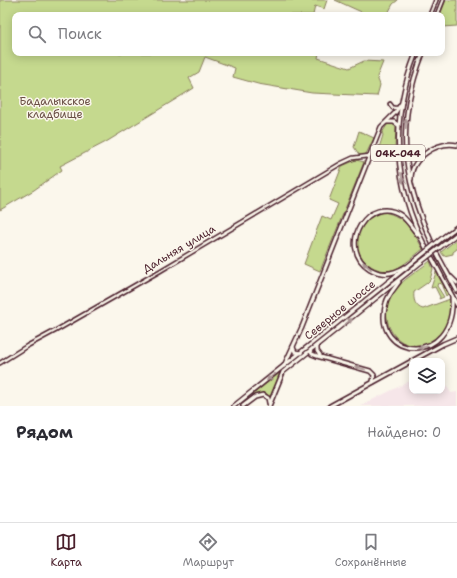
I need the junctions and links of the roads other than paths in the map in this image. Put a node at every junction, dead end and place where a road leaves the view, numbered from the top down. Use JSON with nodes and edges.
{"nodes":[{"id":1,"x":436,"y":0,"type":"edge"},
{"id":2,"x":443,"y":0,"type":"edge"},
{"id":3,"x":431,"y":12,"type":"edge"},
{"id":4,"x":438,"y":12,"type":"edge"},
{"id":5,"x":422,"y":56,"type":"edge"},
{"id":6,"x":414,"y":57,"type":"joint"},
{"id":7,"x":420,"y":59,"type":"junction"},
{"id":8,"x":390,"y":104,"type":"dead end"},
{"id":9,"x":400,"y":106,"type":"junction"},
{"id":10,"x":381,"y":128,"type":"junction"},
{"id":11,"x":398,"y":128,"type":"junction"},
{"id":12,"x":457,"y":145,"type":"edge"},
{"id":13,"x":369,"y":156,"type":"junction"},
{"id":14,"x":411,"y":187,"type":"junction"},
{"id":15,"x":457,"y":227,"type":"edge"},
{"id":16,"x":457,"y":234,"type":"edge"},
{"id":17,"x":421,"y":239,"type":"junction"},
{"id":18,"x":432,"y":243,"type":"dead end"},
{"id":19,"x":426,"y":248,"type":"dead end"},
{"id":20,"x":437,"y":254,"type":"dead end"},
{"id":21,"x":432,"y":258,"type":"dead end"},
{"id":22,"x":417,"y":260,"type":"junction"},
{"id":23,"x":448,"y":273,"type":"junction"},
{"id":24,"x":402,"y":278,"type":"junction"},
{"id":25,"x":457,"y":283,"type":"edge"},
{"id":26,"x":457,"y":291,"type":"edge"},
{"id":27,"x":452,"y":296,"type":"junction"},
{"id":28,"x":457,"y":305,"type":"edge"},
{"id":29,"x":457,"y":338,"type":"edge"},
{"id":30,"x":293,"y":346,"type":"junction"},
{"id":31,"x":317,"y":346,"type":"junction"},
{"id":32,"x":308,"y":348,"type":"junction"},
{"id":33,"x":310,"y":351,"type":"junction"},
{"id":34,"x":302,"y":353,"type":"junction"},
{"id":35,"x":326,"y":358,"type":"junction"},
{"id":36,"x":417,"y":358,"type":"edge"},
{"id":37,"x":0,"y":363,"type":"edge"},
{"id":38,"x":409,"y":363,"type":"edge"},
{"id":39,"x":284,"y":366,"type":"junction"},
{"id":40,"x":373,"y":382,"type":"junction"},
{"id":41,"x":234,"y":406,"type":"edge"},
{"id":42,"x":242,"y":406,"type":"edge"},
{"id":43,"x":269,"y":406,"type":"edge"},
{"id":44,"x":330,"y":406,"type":"edge"}],
"edges":[{"from":1,"to":3,"type":"main road"},
{"from":2,"to":4,"type":"main road"},
{"from":5,"to":7,"type":"main road","number":"04К-044"},
{"from":6,"to":7,"type":"main road"},
{"from":6,"to":9,"type":"main road","number":"04К-044"},
{"from":14,"to":7,"type":"main road","number":"04К-044","one_way":true},
{"from":8,"to":9,"type":"street"},
{"from":9,"to":10,"type":"main road"},
{"from":9,"to":11,"type":"main road","number":"04К-044"},
{"from":10,"to":11,"type":"main road"},
{"from":10,"to":13,"type":"main road"},
{"from":11,"to":17,"type":"main road","number":"04К-044","one_way":true},
{"from":12,"to":14,"type":"main road"},
{"from":13,"to":30,"type":"main road"},
{"from":13,"to":37,"type":"street","name":"Дальняя улица"},
{"from":14,"to":18,"type":"main road","number":"04К-044"},
{"from":15,"to":22,"type":"main road","name":"Северное шоссе","bridge":true},
{"from":16,"to":24,"type":"main road","name":"Северное шоссе","bridge":true},
{"from":17,"to":19,"type":"main road","number":"04К-044"},
{"from":22,"to":17,"type":"main road","one_way":true},
{"from":20,"to":23,"type":"main road"},
{"from":21,"to":27,"type":"main road"},
{"from":22,"to":32,"type":"main road","name":"Северное шоссе"},
{"from":23,"to":25,"type":"main road"},
{"from":23,"to":26,"type":"main road"},
{"from":27,"to":24,"type":"main road","one_way":true},
{"from":31,"to":24,"type":"main road","name":"Северное шоссе","one_way":true},
{"from":27,"to":28,"type":"main road"},
{"from":29,"to":36,"type":"main road"},
{"from":30,"to":34,"type":"main road"},
{"from":30,"to":39,"type":"main road"},
{"from":31,"to":33,"type":"main road","name":"Северное шоссе"},
{"from":31,"to":35,"type":"main road"},
{"from":32,"to":33,"type":"main road"},
{"from":32,"to":34,"type":"main road","name":"Северное шоссе"},
{"from":33,"to":35,"type":"main road"},
{"from":33,"to":43,"type":"main road","name":"Северное шоссе"},
{"from":34,"to":39,"type":"main road","name":"Северное шоссе"},
{"from":40,"to":35,"type":"main road","one_way":true},
{"from":38,"to":40,"type":"main road"},
{"from":39,"to":41,"type":"main road","name":"Северное шоссе","one_way":true},
{"from":40,"to":44,"type":"main road"},
{"from":42,"to":43,"type":"main road"}]}
